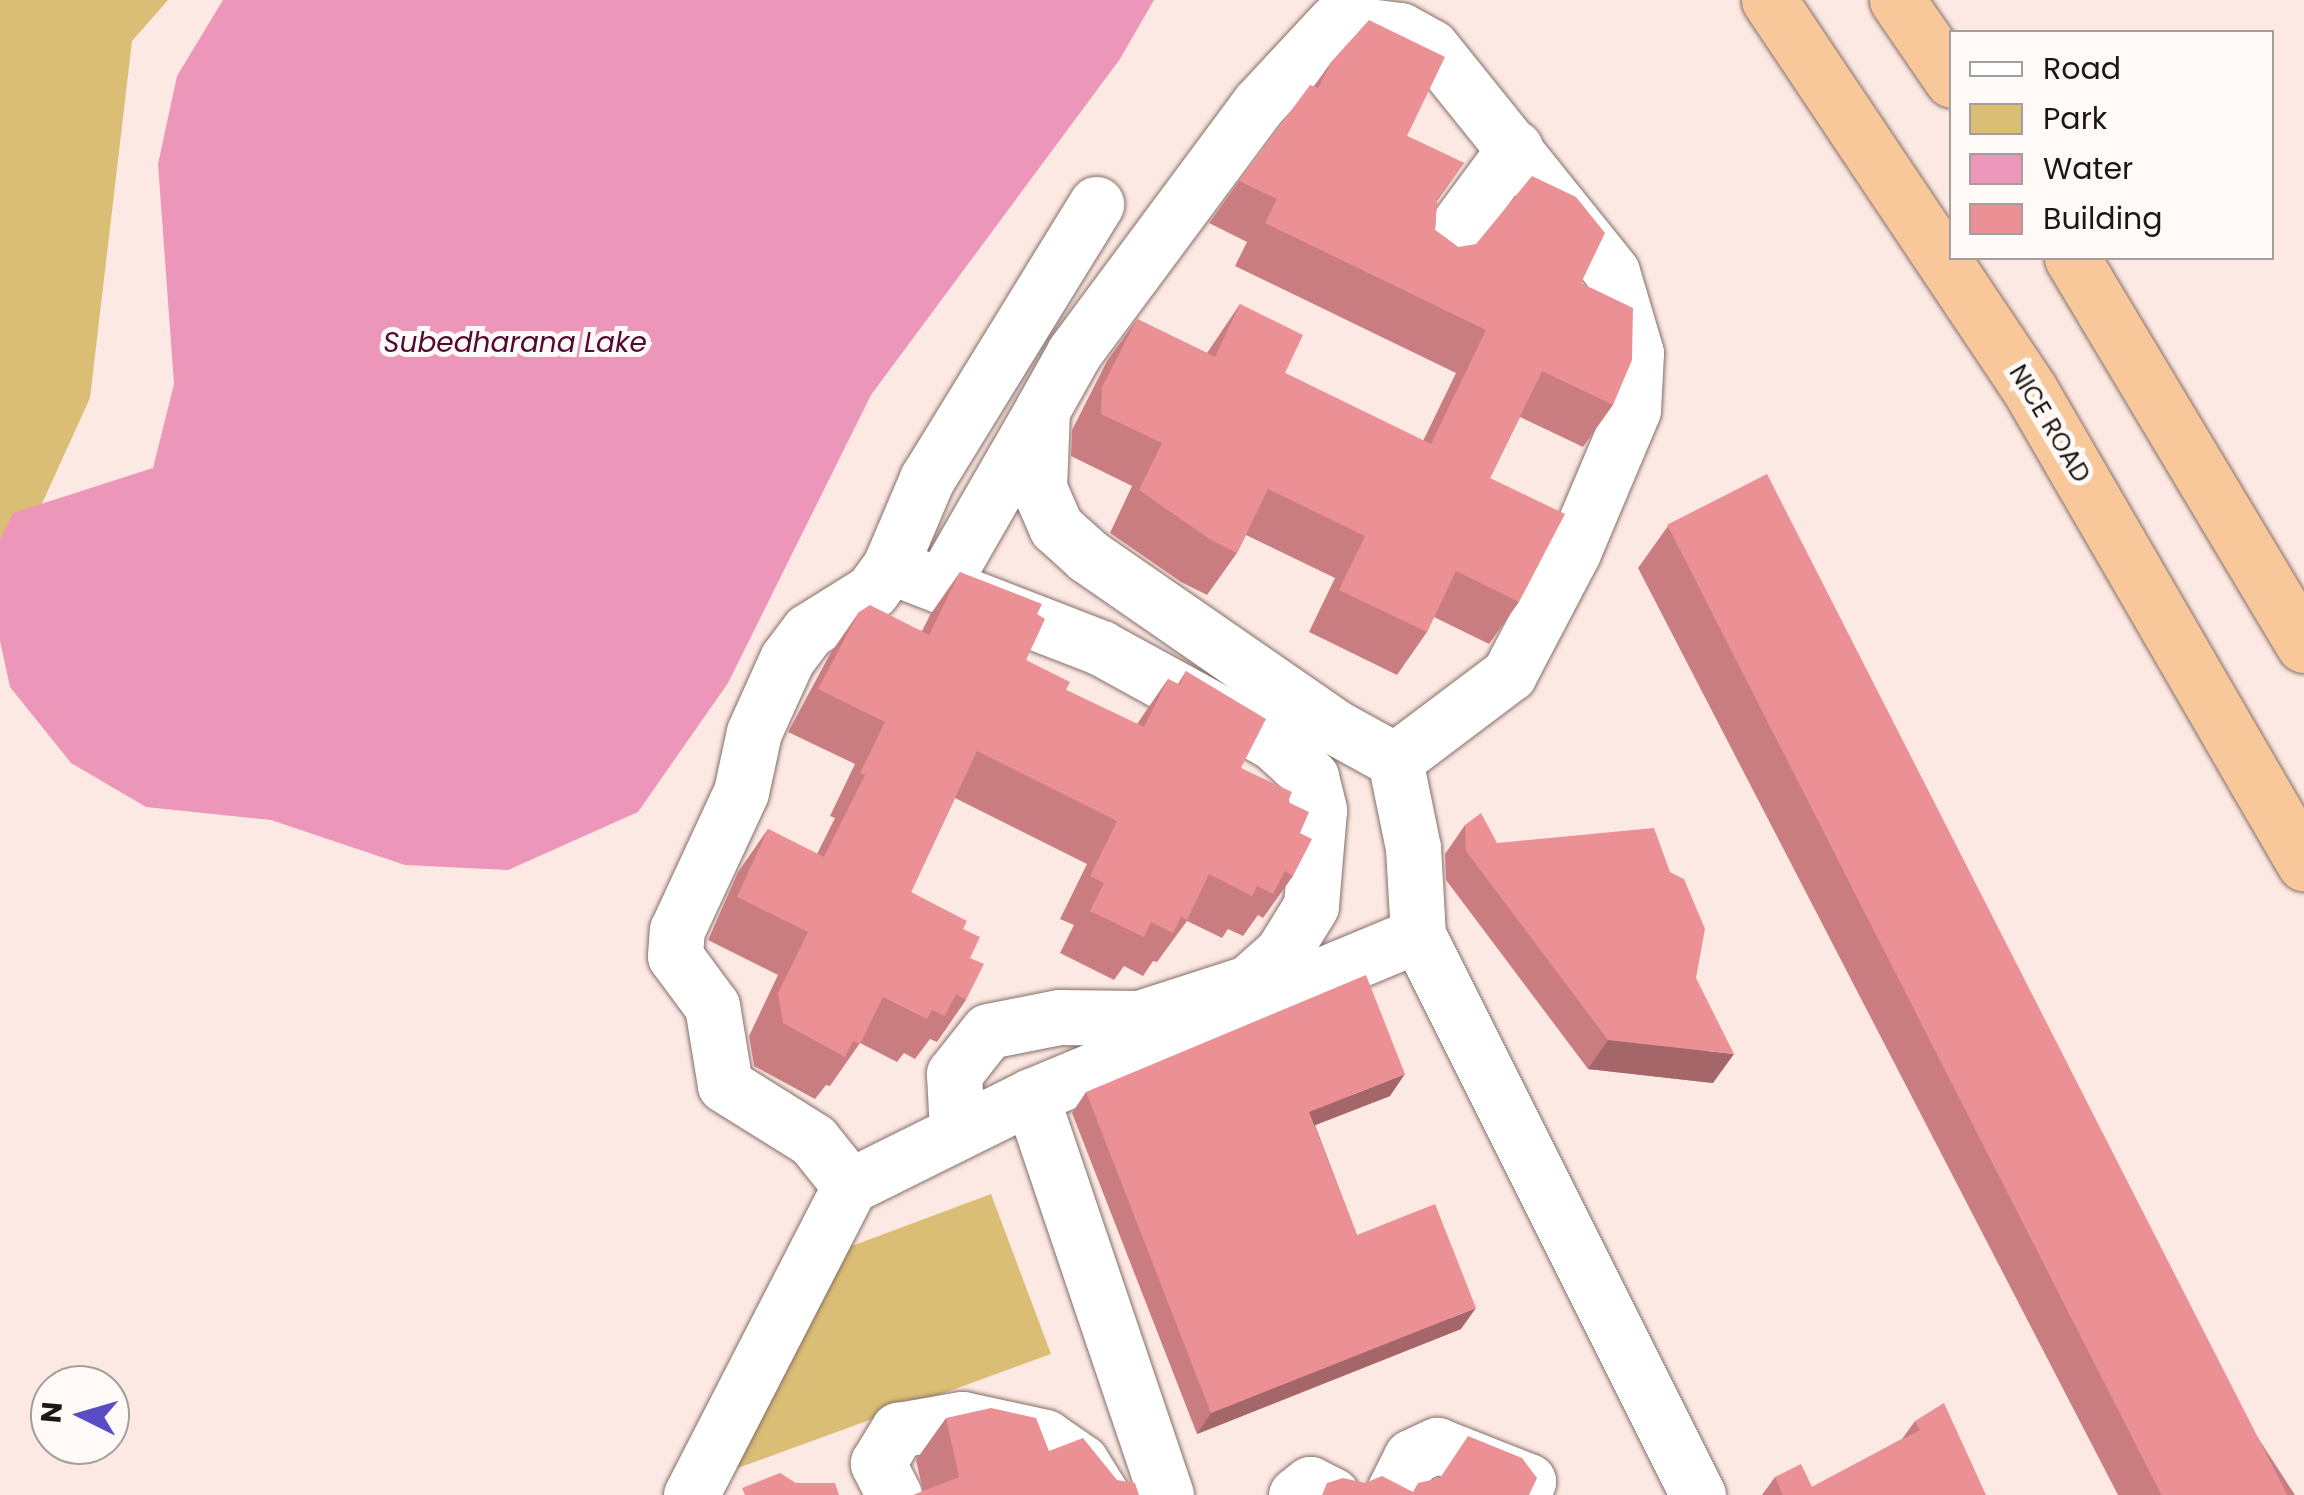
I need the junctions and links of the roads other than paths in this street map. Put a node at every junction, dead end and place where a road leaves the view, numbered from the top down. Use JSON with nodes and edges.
{"nodes":[{"id":1,"x":1769,"y":0,"type":"edge"},
{"id":2,"x":1897,"y":0,"type":"edge"},
{"id":3,"x":1949,"y":76,"type":"edge"},
{"id":4,"x":1515,"y":148,"type":"junction"},
{"id":5,"x":1096,"y":204,"type":"dead end"},
{"id":6,"x":1433,"y":259,"type":"edge"},
{"id":7,"x":2073,"y":260,"type":"edge"},
{"id":8,"x":1042,"y":410,"type":"junction"},
{"id":9,"x":890,"y":566,"type":"junction"},
{"id":10,"x":942,"y":584,"type":"junction"},
{"id":11,"x":2304,"y":645,"type":"edge"},
{"id":12,"x":1395,"y":760,"type":"junction"},
{"id":13,"x":2304,"y":864,"type":"edge"},
{"id":14,"x":1418,"y":935,"type":"junction"},
{"id":15,"x":1032,"y":1096,"type":"junction"},
{"id":16,"x":957,"y":1132,"type":"junction"},
{"id":17,"x":850,"y":1186,"type":"junction"},
{"id":18,"x":691,"y":1495,"type":"edge"},
{"id":19,"x":894,"y":1495,"type":"edge"},
{"id":20,"x":1102,"y":1495,"type":"edge"},
{"id":21,"x":1166,"y":1495,"type":"edge"},
{"id":22,"x":1296,"y":1495,"type":"edge"},
{"id":23,"x":1332,"y":1495,"type":"edge"},
{"id":24,"x":1392,"y":1495,"type":"edge"},
{"id":25,"x":1523,"y":1495,"type":"edge"},
{"id":26,"x":1698,"y":1495,"type":"edge"}],
"edges":[{"from":1,"to":13,"type":"highway","name":"NICE ROAD"},
{"from":2,"to":3,"type":"highway"},
{"from":4,"to":6,"type":"street"},
{"from":4,"to":8,"type":"street"},
{"from":4,"to":12,"type":"street"},
{"from":5,"to":9,"type":"street"},
{"from":7,"to":11,"type":"highway"},
{"from":8,"to":10,"type":"street"},
{"from":8,"to":12,"type":"street"},
{"from":9,"to":10,"type":"street"},
{"from":9,"to":17,"type":"street"},
{"from":10,"to":16,"type":"street"},
{"from":12,"to":14,"type":"street"},
{"from":14,"to":15,"type":"street"},
{"from":14,"to":26,"type":"street"},
{"from":15,"to":16,"type":"street"},
{"from":15,"to":21,"type":"street"},
{"from":16,"to":17,"type":"street"},
{"from":17,"to":18,"type":"street"},
{"from":19,"to":20,"type":"street"},
{"from":22,"to":23,"type":"street"},
{"from":24,"to":25,"type":"street"}]}
